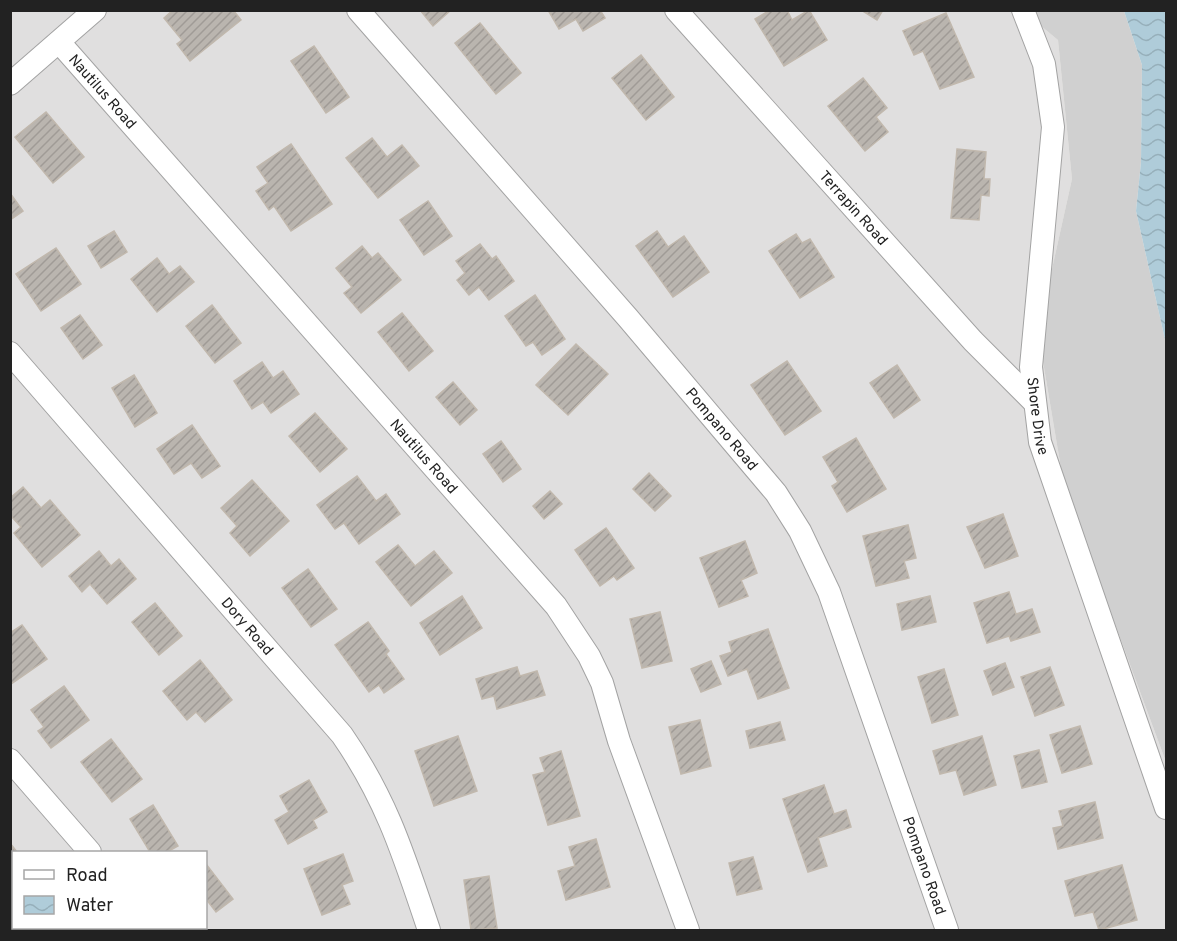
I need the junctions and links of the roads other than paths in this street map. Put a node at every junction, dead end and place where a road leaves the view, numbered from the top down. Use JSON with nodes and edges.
{"nodes":[{"id":1,"x":95,"y":10,"type":"edge"},
{"id":2,"x":358,"y":10,"type":"edge"},
{"id":3,"x":676,"y":10,"type":"edge"},
{"id":4,"x":1023,"y":10,"type":"edge"},
{"id":5,"x":59,"y":42,"type":"junction"},
{"id":6,"x":10,"y":84,"type":"edge"},
{"id":7,"x":10,"y":353,"type":"edge"},
{"id":8,"x":1034,"y":402,"type":"junction"},
{"id":9,"x":10,"y":760,"type":"edge"},
{"id":10,"x":1167,"y":808,"type":"edge"},
{"id":11,"x":89,"y":851,"type":"edge"},
{"id":12,"x":429,"y":930,"type":"edge"},
{"id":13,"x":688,"y":930,"type":"edge"},
{"id":14,"x":947,"y":930,"type":"edge"}],
"edges":[{"from":1,"to":5,"type":"street"},
{"from":2,"to":14,"type":"street","name":"Pompano Road"},
{"from":3,"to":8,"type":"street","name":"Terrapin Road"},
{"from":4,"to":8,"type":"street","name":"Shore Drive"},
{"from":5,"to":6,"type":"street"},
{"from":5,"to":13,"type":"street","name":"Nautilus Road"},
{"from":7,"to":12,"type":"street","name":"Dory Road"},
{"from":8,"to":10,"type":"street","name":"Shore Drive"},
{"from":9,"to":11,"type":"street"}]}
